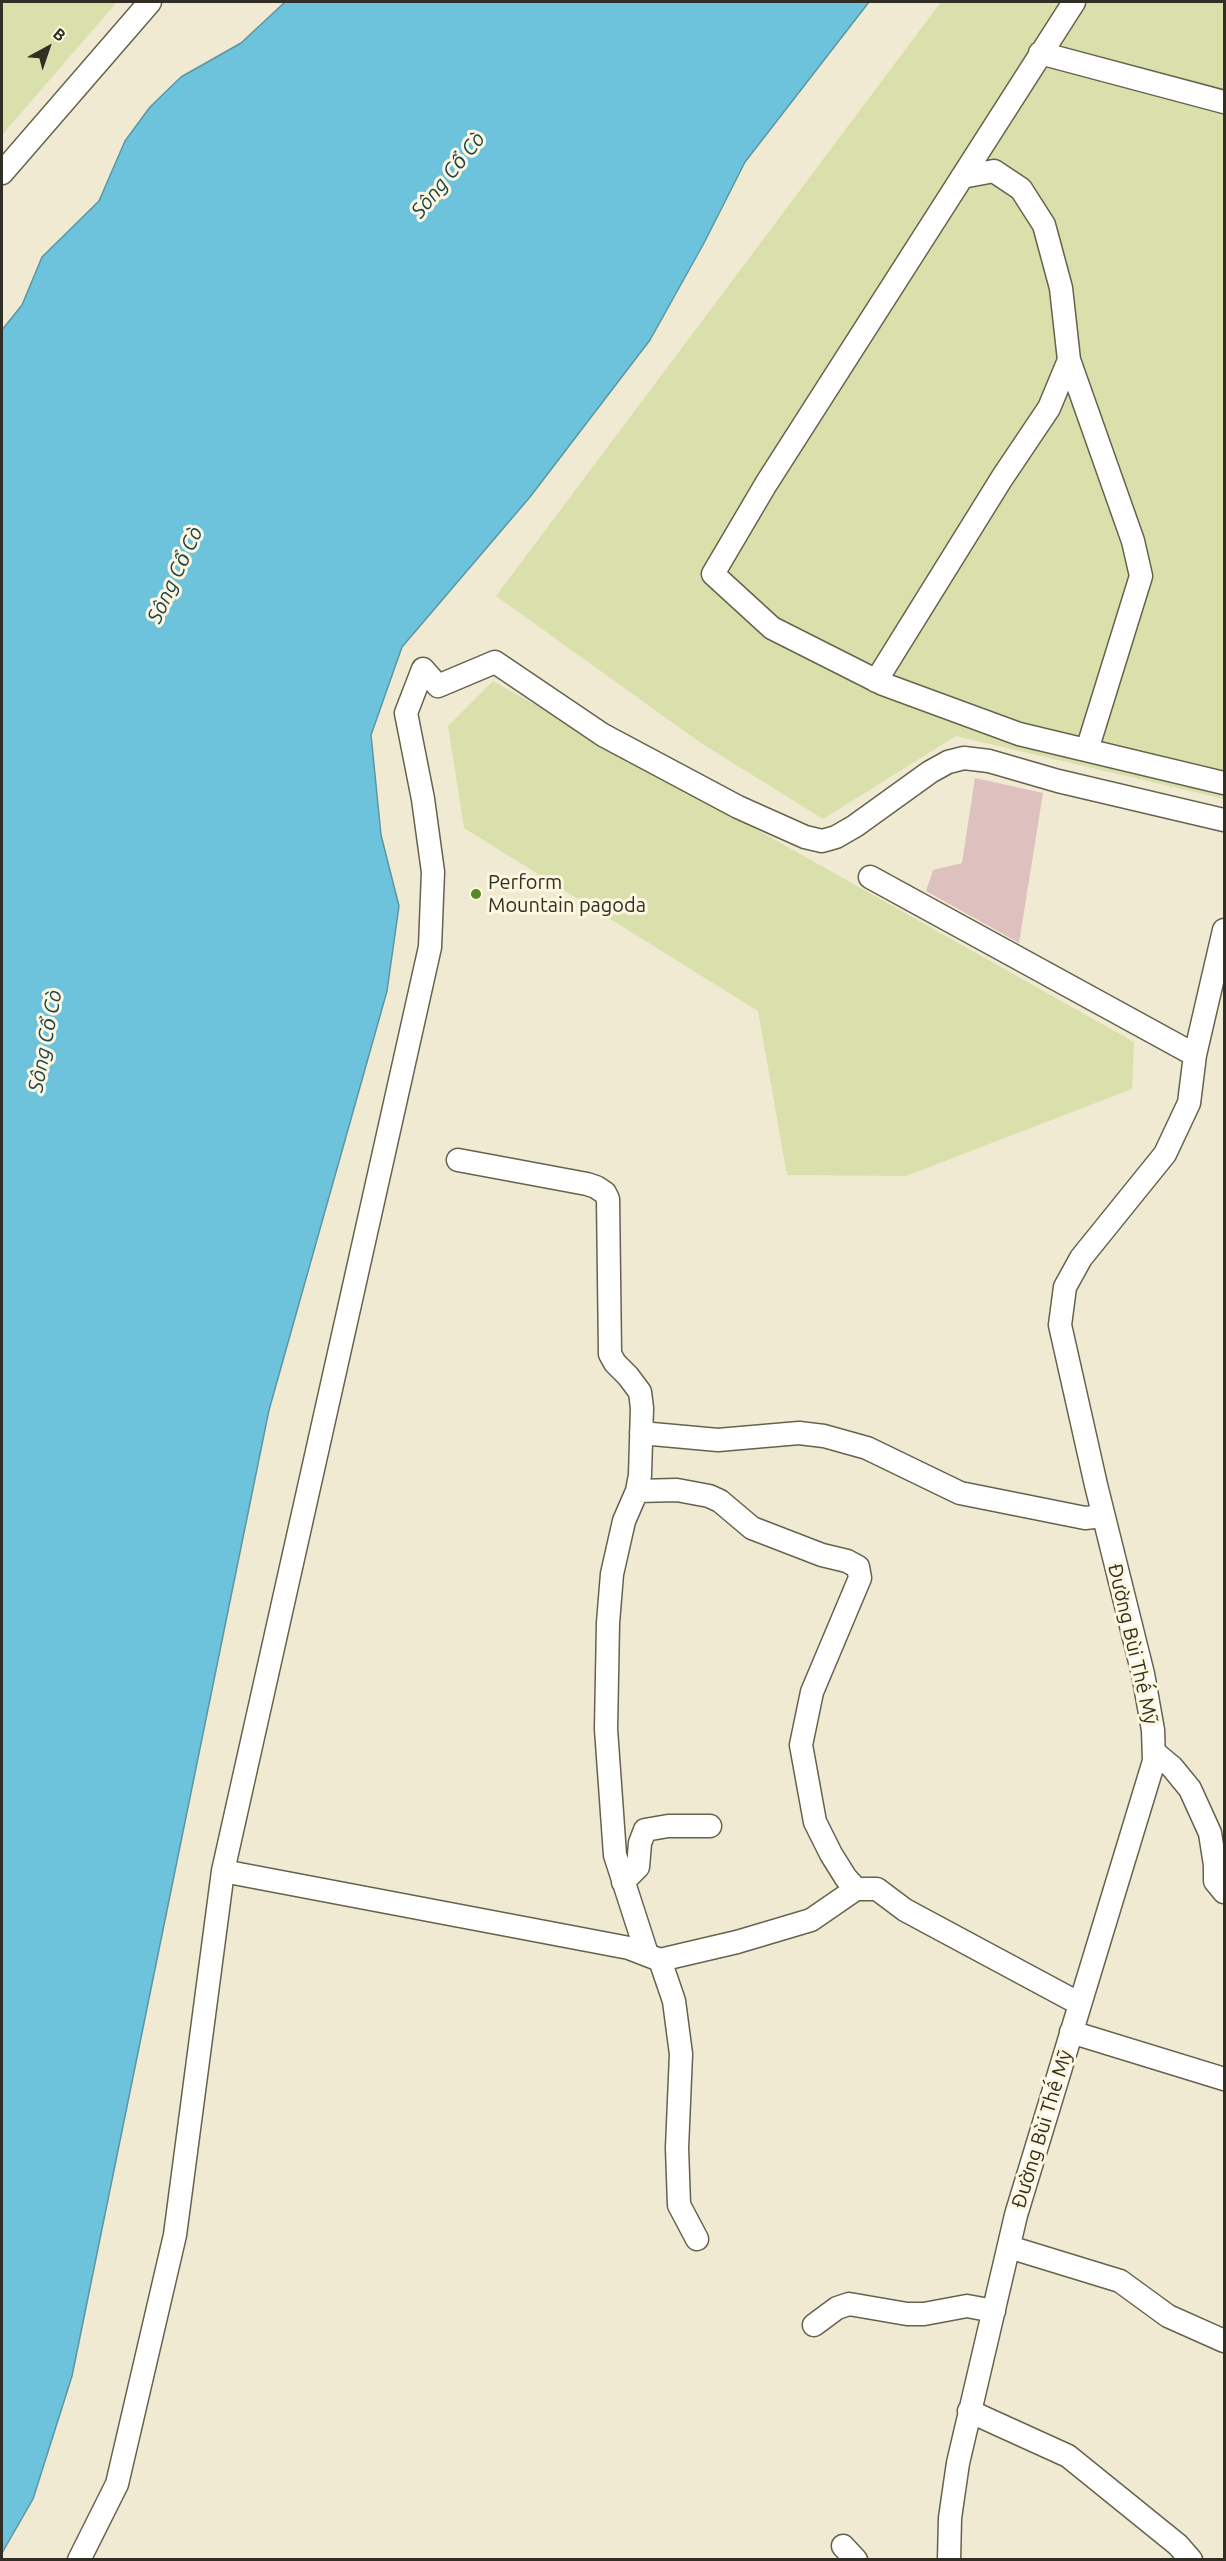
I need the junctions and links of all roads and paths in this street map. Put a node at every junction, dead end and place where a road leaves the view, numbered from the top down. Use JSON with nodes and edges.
{"nodes":[{"id":1,"x":150,"y":2,"type":"edge"},
{"id":2,"x":1074,"y":2,"type":"edge"},
{"id":3,"x":1040,"y":53,"type":"junction"},
{"id":4,"x":1224,"y":102,"type":"edge"},
{"id":5,"x":2,"y":173,"type":"edge"},
{"id":6,"x":962,"y":177,"type":"junction"},
{"id":7,"x":1069,"y":360,"type":"junction"},
{"id":8,"x":876,"y":681,"type":"junction"},
{"id":9,"x":1087,"y":750,"type":"junction"},
{"id":10,"x":1224,"y":783,"type":"edge"},
{"id":11,"x":1224,"y":820,"type":"edge"},
{"id":12,"x":870,"y":877,"type":"dead end"},
{"id":13,"x":1224,"y":930,"type":"edge"},
{"id":14,"x":1195,"y":1055,"type":"junction"},
{"id":15,"x":458,"y":1160,"type":"dead end"},
{"id":16,"x":641,"y":1433,"type":"junction"},
{"id":17,"x":637,"y":1491,"type":"junction"},
{"id":18,"x":1103,"y":1516,"type":"junction"},
{"id":19,"x":1154,"y":1752,"type":"junction"},
{"id":20,"x":710,"y":1826,"type":"dead end"},
{"id":21,"x":223,"y":1871,"type":"junction"},
{"id":22,"x":623,"y":1882,"type":"junction"},
{"id":23,"x":856,"y":1889,"type":"junction"},
{"id":24,"x":1224,"y":1892,"type":"edge"},
{"id":25,"x":653,"y":1957,"type":"junction"},
{"id":26,"x":1080,"y":2004,"type":"junction"},
{"id":27,"x":1071,"y":2032,"type":"junction"},
{"id":28,"x":1224,"y":2079,"type":"edge"},
{"id":29,"x":697,"y":2239,"type":"dead end"},
{"id":30,"x":1009,"y":2247,"type":"junction"},
{"id":31,"x":993,"y":2311,"type":"junction"},
{"id":32,"x":814,"y":2325,"type":"dead end"},
{"id":33,"x":1224,"y":2341,"type":"edge"},
{"id":34,"x":969,"y":2411,"type":"junction"},
{"id":35,"x":79,"y":2559,"type":"edge"},
{"id":36,"x":949,"y":2559,"type":"edge"},
{"id":37,"x":1191,"y":2559,"type":"edge"}],
"edges":[{"from":1,"to":5,"type":"street"},
{"from":2,"to":3,"type":"street"},
{"from":3,"to":4,"type":"street"},
{"from":3,"to":6,"type":"street"},
{"from":6,"to":7,"type":"street"},
{"from":6,"to":8,"type":"street"},
{"from":7,"to":8,"type":"street"},
{"from":7,"to":9,"type":"street"},
{"from":8,"to":9,"type":"street"},
{"from":9,"to":10,"type":"street"},
{"from":11,"to":21,"type":"street"},
{"from":12,"to":14,"type":"street"},
{"from":13,"to":14,"type":"street","name":"Đường Bùi Thế Mỹ"},
{"from":14,"to":18,"type":"street","name":"Đường Bùi Thế Mỹ"},
{"from":15,"to":16,"type":"street"},
{"from":16,"to":17,"type":"street"},
{"from":16,"to":18,"type":"street"},
{"from":17,"to":22,"type":"street"},
{"from":17,"to":23,"type":"street"},
{"from":18,"to":19,"type":"street","name":"Đường Bùi Thế Mỹ"},
{"from":19,"to":24,"type":"street"},
{"from":19,"to":26,"type":"street","name":"Đường Bùi Thế Mỹ"},
{"from":20,"to":22,"type":"street"},
{"from":21,"to":25,"type":"street"},
{"from":21,"to":35,"type":"street"},
{"from":22,"to":25,"type":"street"},
{"from":23,"to":25,"type":"street"},
{"from":23,"to":26,"type":"street"},
{"from":25,"to":29,"type":"street"},
{"from":26,"to":27,"type":"street","name":"Đường Bùi Thế Mỹ"},
{"from":27,"to":28,"type":"street"},
{"from":27,"to":30,"type":"street","name":"Đường Bùi Thế Mỹ"},
{"from":30,"to":31,"type":"street","name":"Đường Bùi Thế Mỹ"},
{"from":30,"to":33,"type":"street"},
{"from":31,"to":32,"type":"street"},
{"from":31,"to":34,"type":"street","name":"Đường Bùi Thế Mỹ"},
{"from":34,"to":36,"type":"street","name":"Đường Bùi Thế Mỹ"},
{"from":34,"to":37,"type":"street"}]}
